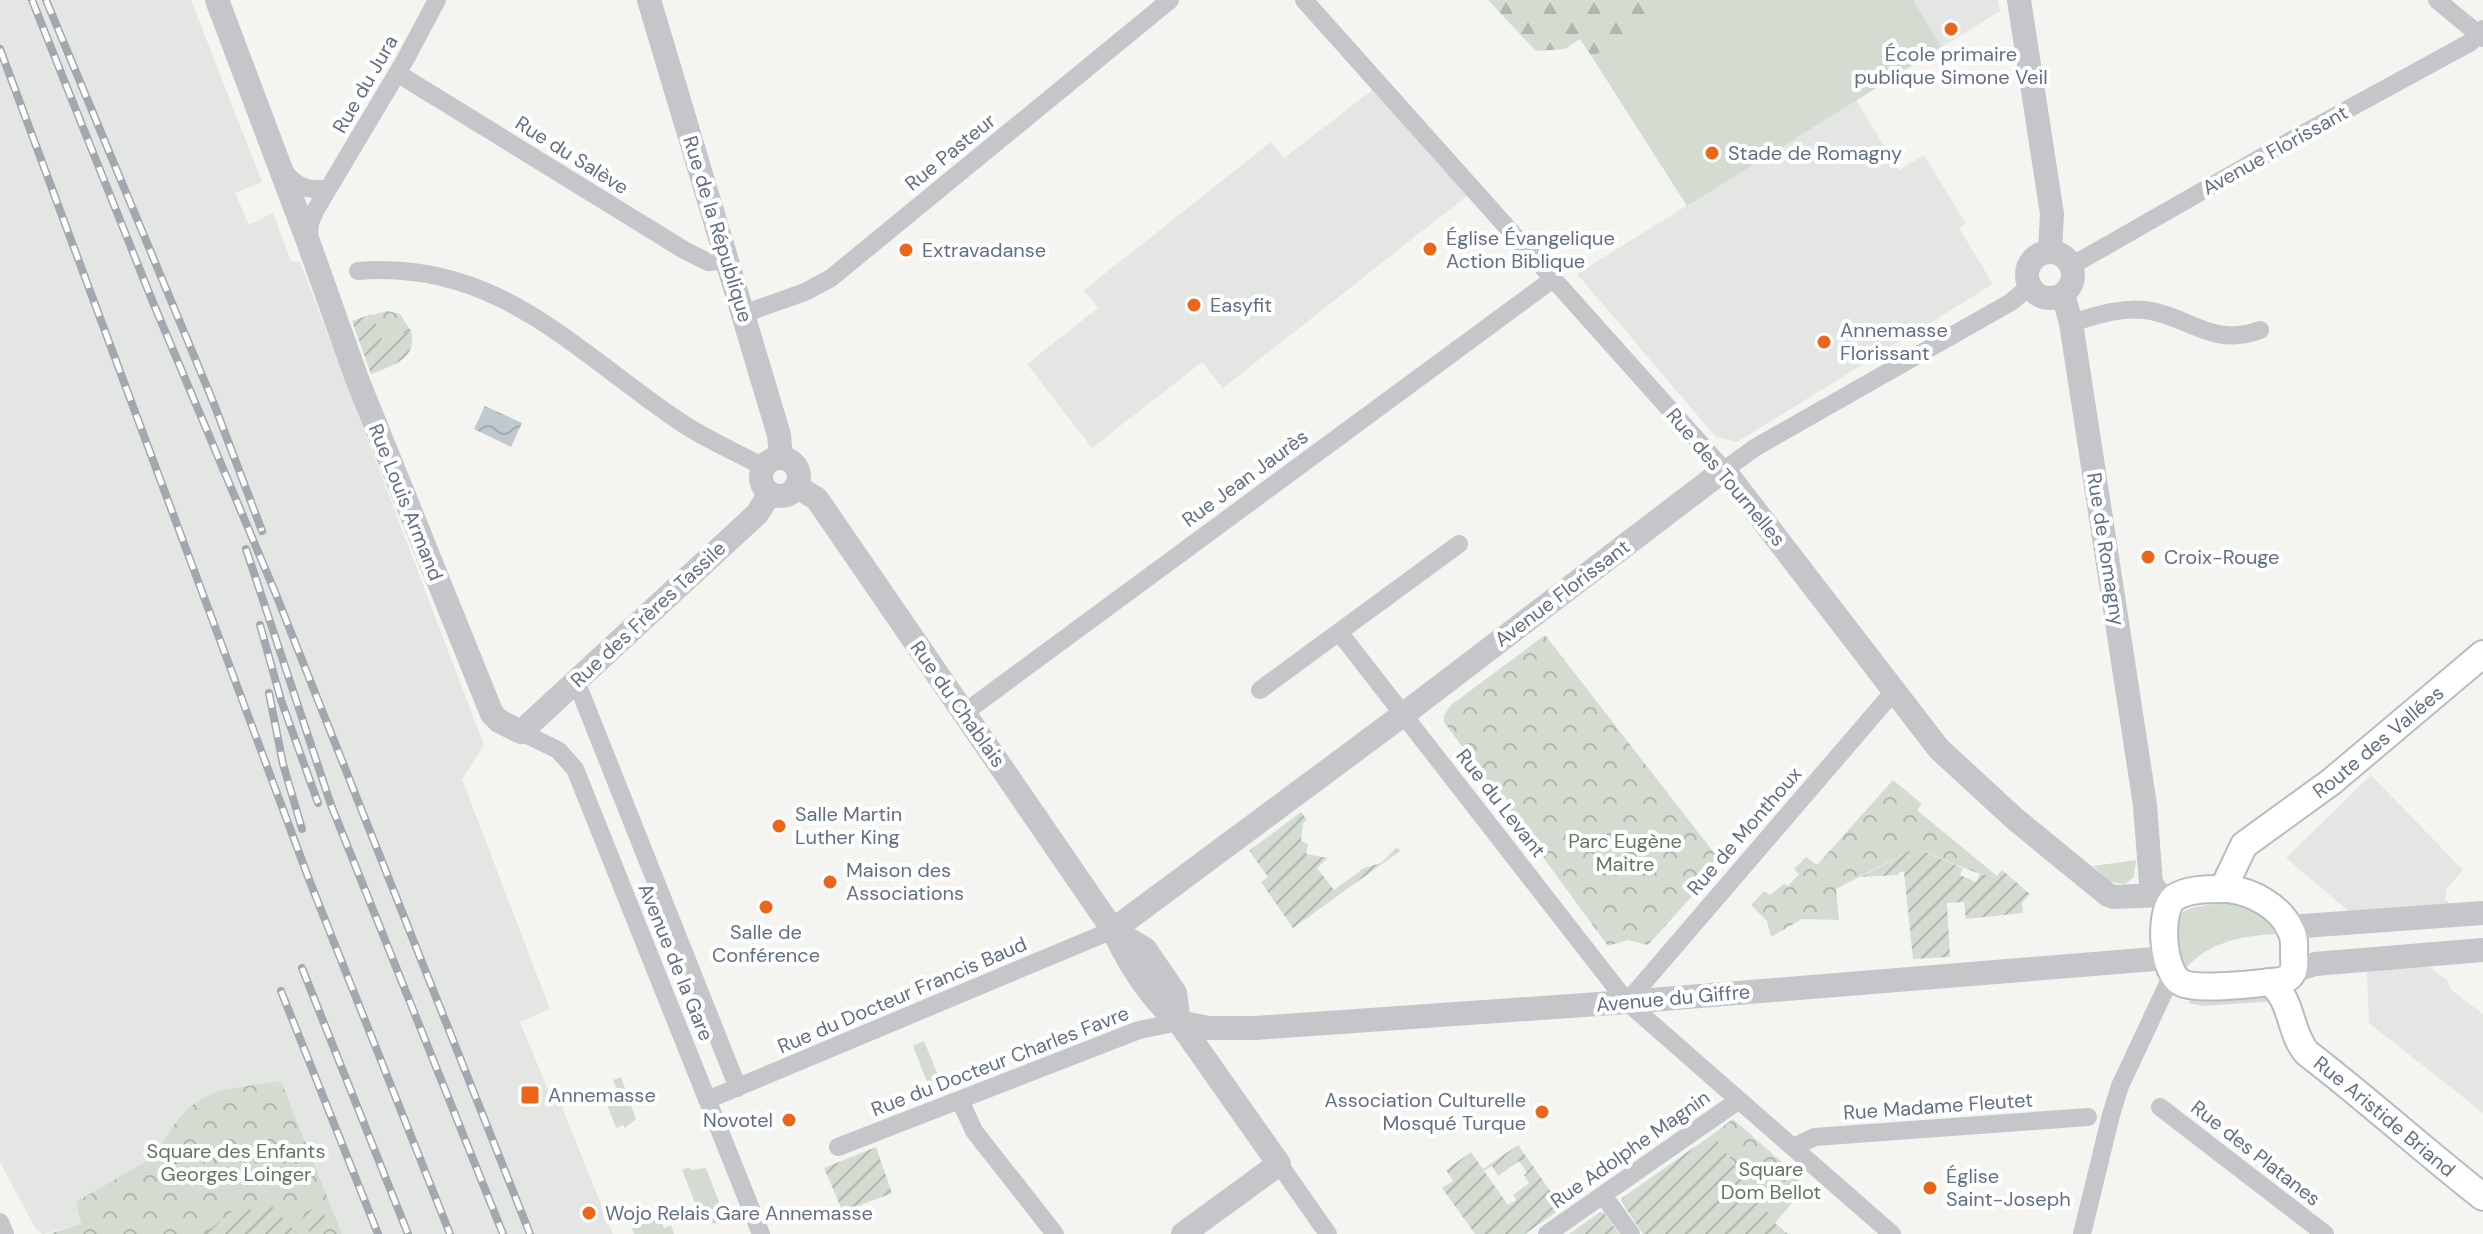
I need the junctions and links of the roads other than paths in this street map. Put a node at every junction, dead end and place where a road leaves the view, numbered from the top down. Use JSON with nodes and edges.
{"nodes":[{"id":1,"x":217,"y":0,"type":"edge"},
{"id":2,"x":437,"y":0,"type":"edge"},
{"id":3,"x":649,"y":0,"type":"edge"},
{"id":4,"x":1170,"y":0,"type":"edge"},
{"id":5,"x":1304,"y":0,"type":"edge"},
{"id":6,"x":2019,"y":0,"type":"edge"},
{"id":7,"x":2437,"y":0,"type":"edge"},
{"id":8,"x":2481,"y":34,"type":"edge"},
{"id":9,"x":397,"y":73,"type":"junction"},
{"id":10,"x":281,"y":168,"type":"junction"},
{"id":11,"x":328,"y":188,"type":"junction"},
{"id":12,"x":311,"y":250,"type":"junction"},
{"id":13,"x":2050,"y":251,"type":"junction"},
{"id":14,"x":727,"y":261,"type":"junction"},
{"id":15,"x":2071,"y":266,"type":"junction"},
{"id":16,"x":358,"y":271,"type":"dead end"},
{"id":17,"x":1553,"y":279,"type":"junction"},
{"id":18,"x":2029,"y":287,"type":"junction"},
{"id":19,"x":2063,"y":294,"type":"junction"},
{"id":20,"x":743,"y":314,"type":"junction"},
{"id":21,"x":2071,"y":323,"type":"junction"},
{"id":22,"x":2260,"y":330,"type":"dead end"},
{"id":23,"x":773,"y":463,"type":"junction"},
{"id":24,"x":1724,"y":470,"type":"junction"},
{"id":25,"x":796,"y":486,"type":"junction"},
{"id":26,"x":770,"y":493,"type":"junction"},
{"id":27,"x":1459,"y":544,"type":"dead end"},
{"id":28,"x":1339,"y":632,"type":"junction"},
{"id":29,"x":2483,"y":654,"type":"edge"},
{"id":30,"x":572,"y":685,"type":"junction"},
{"id":31,"x":1260,"y":690,"type":"dead end"},
{"id":32,"x":1895,"y":690,"type":"junction"},
{"id":33,"x":964,"y":713,"type":"junction"},
{"id":34,"x":1404,"y":714,"type":"junction"},
{"id":35,"x":521,"y":732,"type":"junction"},
{"id":36,"x":2271,"y":826,"type":"junction"},
{"id":37,"x":2223,"y":889,"type":"junction"},
{"id":38,"x":2250,"y":894,"type":"junction"},
{"id":39,"x":2169,"y":899,"type":"junction"},
{"id":40,"x":2483,"y":913,"type":"edge"},
{"id":41,"x":2289,"y":927,"type":"junction"},
{"id":42,"x":1113,"y":930,"type":"junction"},
{"id":43,"x":2483,"y":950,"type":"edge"},
{"id":44,"x":2170,"y":966,"type":"junction"},
{"id":45,"x":2285,"y":976,"type":"junction"},
{"id":46,"x":1627,"y":1002,"type":"junction"},
{"id":47,"x":1179,"y":1022,"type":"junction"},
{"id":48,"x":738,"y":1088,"type":"junction"},
{"id":49,"x":707,"y":1100,"type":"junction"},
{"id":50,"x":960,"y":1100,"type":"junction"},
{"id":51,"x":1739,"y":1100,"type":"junction"},
{"id":52,"x":2160,"y":1107,"type":"dead end"},
{"id":53,"x":2088,"y":1117,"type":"dead end"},
{"id":54,"x":838,"y":1147,"type":"dead end"},
{"id":55,"x":1793,"y":1147,"type":"junction"},
{"id":56,"x":1279,"y":1164,"type":"junction"},
{"id":57,"x":1603,"y":1195,"type":"junction"},
{"id":58,"x":2483,"y":1197,"type":"edge"},
{"id":59,"x":0,"y":1222,"type":"edge"},
{"id":60,"x":5,"y":1234,"type":"edge"},
{"id":61,"x":761,"y":1234,"type":"edge"},
{"id":62,"x":1055,"y":1234,"type":"edge"},
{"id":63,"x":1183,"y":1234,"type":"edge"},
{"id":64,"x":1328,"y":1234,"type":"edge"},
{"id":65,"x":1547,"y":1234,"type":"edge"},
{"id":66,"x":1631,"y":1234,"type":"edge"},
{"id":67,"x":1892,"y":1234,"type":"edge"},
{"id":68,"x":2082,"y":1234,"type":"edge"},
{"id":69,"x":2325,"y":1234,"type":"edge"}],
"edges":[{"from":1,"to":10,"type":"street","name":"Rue Louis Armand"},
{"from":2,"to":9,"type":"street","name":"Rue du Jura"},
{"from":3,"to":14,"type":"street","name":"Rue de la République"},
{"from":4,"to":20,"type":"street","name":"Rue Pasteur"},
{"from":5,"to":17,"type":"street","name":"Rue des Tournelles"},
{"from":6,"to":13,"type":"street"},
{"from":7,"to":8,"type":"street"},
{"from":8,"to":15,"type":"street","name":"Avenue Florissant"},
{"from":9,"to":11,"type":"street","name":"Rue du Jura"},
{"from":9,"to":14,"type":"street","name":"Rue du Salève"},
{"from":10,"to":11,"type":"street"},
{"from":10,"to":12,"type":"street","name":"Rue Louis Armand"},
{"from":11,"to":12,"type":"street","name":"Rue du Jura"},
{"from":12,"to":35,"type":"street","name":"Rue Louis Armand"},
{"from":13,"to":15,"type":"street"},
{"from":13,"to":18,"type":"street"},
{"from":14,"to":20,"type":"street","name":"Rue de la République"},
{"from":15,"to":19,"type":"street"},
{"from":16,"to":23,"type":"street"},
{"from":17,"to":24,"type":"street","name":"Rue des Tournelles"},
{"from":17,"to":33,"type":"street","name":"Rue Jean Jaurès"},
{"from":18,"to":19,"type":"street"},
{"from":18,"to":24,"type":"street","name":"Avenue Florissant"},
{"from":19,"to":21,"type":"street","name":"Rue de Romagny"},
{"from":20,"to":23,"type":"street","name":"Rue de la République"},
{"from":21,"to":22,"type":"street"},
{"from":21,"to":39,"type":"street","name":"Rue de Romagny"},
{"from":23,"to":25,"type":"street"},
{"from":23,"to":26,"type":"street"},
{"from":24,"to":32,"type":"street","name":"Rue des Tournelles"},
{"from":24,"to":34,"type":"street","name":"Avenue Florissant"},
{"from":25,"to":26,"type":"street"},
{"from":25,"to":33,"type":"street","name":"Rue du Chablais"},
{"from":26,"to":30,"type":"street","name":"Rue des Frères Tassile"},
{"from":27,"to":28,"type":"street"},
{"from":28,"to":31,"type":"street"},
{"from":28,"to":34,"type":"street","name":"Rue du Levant"},
{"from":29,"to":36,"type":"main road","name":"Route des Vallées"},
{"from":30,"to":35,"type":"street","name":"Rue des Frères Tassile"},
{"from":30,"to":48,"type":"street"},
{"from":32,"to":39,"type":"street","name":"Rue des Tournelles"},
{"from":32,"to":46,"type":"street","name":"Rue de Monthoux"},
{"from":33,"to":42,"type":"street","name":"Rue du Chablais"},
{"from":34,"to":42,"type":"street","name":"Avenue Florissant"},
{"from":34,"to":46,"type":"street","name":"Rue du Levant"},
{"from":35,"to":49,"type":"street","name":"Avenue de la Gare"},
{"from":36,"to":37,"type":"main road","name":"Route des Vallées"},
{"from":36,"to":38,"type":"main road","name":"Route des Vallées"},
{"from":37,"to":38,"type":"main road"},
{"from":37,"to":39,"type":"main road"},
{"from":38,"to":41,"type":"main road"},
{"from":39,"to":44,"type":"main road"},
{"from":40,"to":41,"type":"street"},
{"from":41,"to":45,"type":"main road"},
{"from":42,"to":47,"type":"street","name":"Rue du Chablais"},
{"from":42,"to":48,"type":"street","name":"Rue du Docteur Francis Baud"},
{"from":43,"to":45,"type":"street"},
{"from":44,"to":45,"type":"main road"},
{"from":44,"to":46,"type":"street","name":"Avenue du Giffre"},
{"from":44,"to":68,"type":"street"},
{"from":45,"to":58,"type":"main road","name":"Rue Aristide Briand"},
{"from":46,"to":47,"type":"street","name":"Avenue du Giffre"},
{"from":46,"to":51,"type":"street","name":"Rue du Levant"},
{"from":47,"to":50,"type":"street","name":"Rue du Docteur Charles Favre"},
{"from":47,"to":56,"type":"street","name":"Rue du Chablais"},
{"from":48,"to":49,"type":"street","name":"Rue du Docteur Francis Baud"},
{"from":49,"to":61,"type":"street","name":"Avenue de la Gare"},
{"from":50,"to":54,"type":"street","name":"Rue du Docteur Charles Favre"},
{"from":50,"to":62,"type":"street"},
{"from":51,"to":55,"type":"street","name":"Rue du Levant"},
{"from":51,"to":57,"type":"street","name":"Rue Adolphe Magnin"},
{"from":52,"to":69,"type":"street","name":"Rue des Platanes"},
{"from":53,"to":55,"type":"street","name":"Rue Madame Fleutet"},
{"from":55,"to":67,"type":"street","name":"Rue du Levant"},
{"from":56,"to":63,"type":"street"},
{"from":56,"to":64,"type":"street","name":"Rue du Chablais"},
{"from":57,"to":65,"type":"street","name":"Rue Adolphe Magnin"},
{"from":57,"to":66,"type":"street"},
{"from":59,"to":60,"type":"street"}]}
